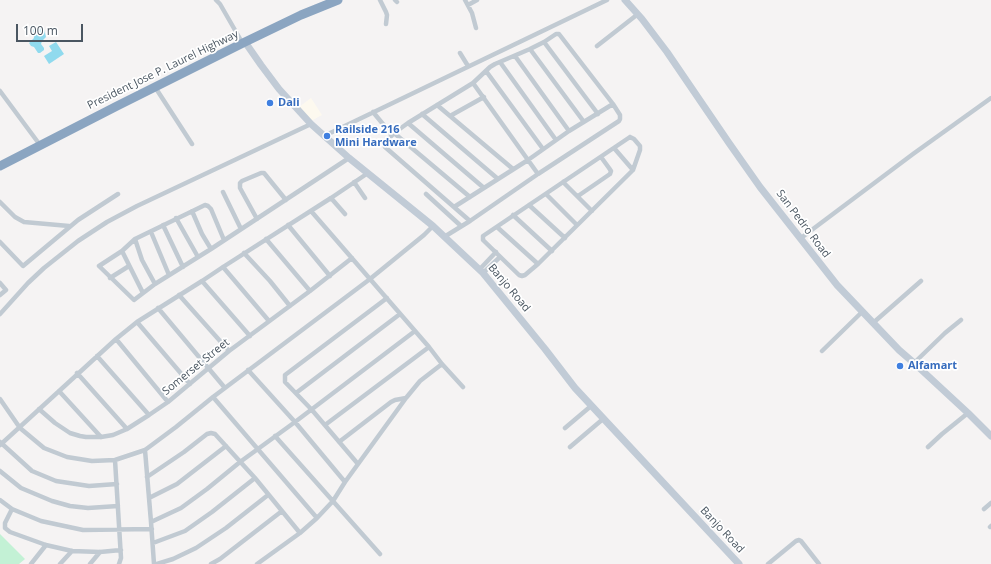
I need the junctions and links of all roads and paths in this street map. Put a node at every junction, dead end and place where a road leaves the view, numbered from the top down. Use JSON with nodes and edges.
{"nodes":[{"id":1,"x":216,"y":0,"type":"edge"},
{"id":2,"x":338,"y":0,"type":"edge"},
{"id":3,"x":380,"y":0,"type":"edge"},
{"id":4,"x":477,"y":0,"type":"edge"},
{"id":5,"x":607,"y":0,"type":"edge"},
{"id":6,"x":625,"y":0,"type":"edge"},
{"id":7,"x":467,"y":2,"type":"edge"},
{"id":8,"x":638,"y":14,"type":"junction"},
{"id":9,"x":386,"y":24,"type":"dead end"},
{"id":10,"x":476,"y":28,"type":"dead end"},
{"id":11,"x":544,"y":42,"type":"junction"},
{"id":12,"x":244,"y":43,"type":"junction"},
{"id":13,"x":597,"y":46,"type":"dead end"},
{"id":14,"x":530,"y":49,"type":"junction"},
{"id":15,"x":460,"y":53,"type":"dead end"},
{"id":16,"x":515,"y":56,"type":"junction"},
{"id":17,"x":500,"y":62,"type":"junction"},
{"id":18,"x":468,"y":66,"type":"junction"},
{"id":19,"x":486,"y":71,"type":"junction"},
{"id":20,"x":473,"y":83,"type":"junction"},
{"id":21,"x":155,"y":87,"type":"junction"},
{"id":22,"x":0,"y":91,"type":"edge"},
{"id":23,"x":484,"y":97,"type":"junction"},
{"id":24,"x":991,"y":98,"type":"edge"},
{"id":25,"x":613,"y":104,"type":"junction"},
{"id":26,"x":437,"y":105,"type":"junction"},
{"id":27,"x":373,"y":112,"type":"junction"},
{"id":28,"x":422,"y":114,"type":"junction"},
{"id":29,"x":598,"y":114,"type":"junction"},
{"id":30,"x":450,"y":116,"type":"junction"},
{"id":31,"x":584,"y":122,"type":"junction"},
{"id":32,"x":408,"y":123,"type":"junction"},
{"id":33,"x":311,"y":124,"type":"junction"},
{"id":34,"x":569,"y":132,"type":"junction"},
{"id":35,"x":393,"y":134,"type":"junction"},
{"id":36,"x":324,"y":136,"type":"junction"},
{"id":37,"x":556,"y":140,"type":"junction"},
{"id":38,"x":192,"y":144,"type":"dead end"},
{"id":39,"x":40,"y":145,"type":"junction"},
{"id":40,"x":614,"y":148,"type":"junction"},
{"id":41,"x":543,"y":149,"type":"junction"},
{"id":42,"x":601,"y":157,"type":"junction"},
{"id":43,"x":349,"y":158,"type":"junction"},
{"id":44,"x":528,"y":160,"type":"junction"},
{"id":45,"x":0,"y":166,"type":"edge"},
{"id":46,"x":513,"y":169,"type":"junction"},
{"id":47,"x":633,"y":170,"type":"junction"},
{"id":48,"x":368,"y":173,"type":"junction"},
{"id":49,"x":538,"y":174,"type":"junction"},
{"id":50,"x":498,"y":179,"type":"junction"},
{"id":51,"x":354,"y":182,"type":"junction"},
{"id":52,"x":563,"y":182,"type":"junction"},
{"id":53,"x":484,"y":188,"type":"junction"},
{"id":54,"x":223,"y":192,"type":"dead end"},
{"id":55,"x":118,"y":194,"type":"dead end"},
{"id":56,"x":426,"y":194,"type":"dead end"},
{"id":57,"x":546,"y":194,"type":"junction"},
{"id":58,"x":578,"y":196,"type":"junction"},
{"id":59,"x":470,"y":197,"type":"junction"},
{"id":60,"x":331,"y":198,"type":"junction"},
{"id":61,"x":365,"y":198,"type":"dead end"},
{"id":62,"x":286,"y":200,"type":"junction"},
{"id":63,"x":0,"y":203,"type":"edge"},
{"id":64,"x":529,"y":205,"type":"junction"},
{"id":65,"x":454,"y":207,"type":"junction"},
{"id":66,"x":192,"y":211,"type":"junction"},
{"id":67,"x":311,"y":211,"type":"junction"},
{"id":68,"x":592,"y":211,"type":"junction"},
{"id":69,"x":345,"y":214,"type":"dead end"},
{"id":70,"x":513,"y":215,"type":"junction"},
{"id":71,"x":176,"y":218,"type":"junction"},
{"id":72,"x":257,"y":219,"type":"junction"},
{"id":73,"x":470,"y":221,"type":"junction"},
{"id":74,"x":163,"y":225,"type":"junction"},
{"id":75,"x":288,"y":225,"type":"junction"},
{"id":76,"x":577,"y":225,"type":"junction"},
{"id":77,"x":69,"y":226,"type":"junction"},
{"id":78,"x":433,"y":226,"type":"junction"},
{"id":79,"x":461,"y":226,"type":"junction"},
{"id":80,"x":497,"y":227,"type":"junction"},
{"id":81,"x":241,"y":229,"type":"junction"},
{"id":82,"x":151,"y":232,"type":"junction"},
{"id":83,"x":444,"y":237,"type":"junction"},
{"id":84,"x":565,"y":238,"type":"junction"},
{"id":85,"x":801,"y":238,"type":"junction"},
{"id":86,"x":135,"y":239,"type":"junction"},
{"id":87,"x":266,"y":239,"type":"junction"},
{"id":88,"x":224,"y":240,"type":"junction"},
{"id":89,"x":0,"y":242,"type":"edge"},
{"id":90,"x":211,"y":249,"type":"junction"},
{"id":91,"x":122,"y":251,"type":"junction"},
{"id":92,"x":552,"y":251,"type":"junction"},
{"id":93,"x":496,"y":252,"type":"junction"},
{"id":94,"x":244,"y":253,"type":"junction"},
{"id":95,"x":198,"y":257,"type":"junction"},
{"id":96,"x":500,"y":257,"type":"junction"},
{"id":97,"x":352,"y":258,"type":"junction"},
{"id":98,"x":538,"y":264,"type":"junction"},
{"id":99,"x":129,"y":266,"type":"junction"},
{"id":100,"x":183,"y":267,"type":"junction"},
{"id":101,"x":223,"y":267,"type":"junction"},
{"id":102,"x":481,"y":271,"type":"junction"},
{"id":103,"x":169,"y":275,"type":"junction"},
{"id":104,"x":330,"y":276,"type":"junction"},
{"id":105,"x":110,"y":278,"type":"junction"},
{"id":106,"x":370,"y":279,"type":"junction"},
{"id":107,"x":202,"y":281,"type":"junction"},
{"id":108,"x":921,"y":281,"type":"dead end"},
{"id":109,"x":0,"y":283,"type":"edge"},
{"id":110,"x":155,"y":284,"type":"junction"},
{"id":111,"x":310,"y":291,"type":"junction"},
{"id":112,"x":143,"y":293,"type":"junction"},
{"id":113,"x":0,"y":295,"type":"edge"},
{"id":114,"x":179,"y":295,"type":"junction"},
{"id":115,"x":387,"y":298,"type":"junction"},
{"id":116,"x":290,"y":306,"type":"junction"},
{"id":117,"x":158,"y":308,"type":"junction"},
{"id":118,"x":862,"y":312,"type":"junction"},
{"id":119,"x":0,"y":314,"type":"edge"},
{"id":120,"x":400,"y":314,"type":"junction"},
{"id":121,"x":961,"y":320,"type":"dead end"},
{"id":122,"x":269,"y":321,"type":"junction"},
{"id":123,"x":137,"y":322,"type":"junction"},
{"id":124,"x":873,"y":323,"type":"junction"},
{"id":125,"x":415,"y":331,"type":"junction"},
{"id":126,"x":250,"y":336,"type":"junction"},
{"id":127,"x":116,"y":339,"type":"junction"},
{"id":128,"x":429,"y":347,"type":"junction"},
{"id":129,"x":229,"y":351,"type":"junction"},
{"id":130,"x":822,"y":351,"type":"dead end"},
{"id":131,"x":96,"y":356,"type":"junction"},
{"id":132,"x":914,"y":362,"type":"junction"},
{"id":133,"x":442,"y":364,"type":"junction"},
{"id":134,"x":209,"y":368,"type":"junction"},
{"id":135,"x":248,"y":370,"type":"junction"},
{"id":136,"x":77,"y":374,"type":"junction"},
{"id":137,"x":190,"y":384,"type":"junction"},
{"id":138,"x":463,"y":387,"type":"dead end"},
{"id":139,"x":225,"y":388,"type":"junction"},
{"id":140,"x":59,"y":391,"type":"junction"},
{"id":141,"x":296,"y":393,"type":"junction"},
{"id":142,"x":213,"y":397,"type":"junction"},
{"id":143,"x":406,"y":398,"type":"junction"},
{"id":144,"x":0,"y":399,"type":"edge"},
{"id":145,"x":168,"y":402,"type":"junction"},
{"id":146,"x":591,"y":406,"type":"junction"},
{"id":147,"x":39,"y":410,"type":"junction"},
{"id":148,"x":312,"y":410,"type":"junction"},
{"id":149,"x":968,"y":413,"type":"junction"},
{"id":150,"x":149,"y":415,"type":"junction"},
{"id":151,"x":603,"y":420,"type":"junction"},
{"id":152,"x":295,"y":422,"type":"junction"},
{"id":153,"x":325,"y":425,"type":"junction"},
{"id":154,"x":20,"y":428,"type":"junction"},
{"id":155,"x":565,"y":428,"type":"dead end"},
{"id":156,"x":127,"y":429,"type":"junction"},
{"id":157,"x":275,"y":436,"type":"junction"},
{"id":158,"x":991,"y":436,"type":"edge"},
{"id":159,"x":101,"y":437,"type":"junction"},
{"id":160,"x":339,"y":442,"type":"junction"},
{"id":161,"x":1,"y":444,"type":"edge"},
{"id":162,"x":226,"y":446,"type":"junction"},
{"id":163,"x":570,"y":447,"type":"dead end"},
{"id":164,"x":928,"y":447,"type":"dead end"},
{"id":165,"x":258,"y":449,"type":"junction"},
{"id":166,"x":145,"y":450,"type":"junction"},
{"id":167,"x":115,"y":460,"type":"junction"},
{"id":168,"x":240,"y":462,"type":"junction"},
{"id":169,"x":358,"y":464,"type":"junction"},
{"id":170,"x":0,"y":471,"type":"edge"},
{"id":171,"x":147,"y":477,"type":"junction"},
{"id":172,"x":255,"y":478,"type":"junction"},
{"id":173,"x":345,"y":482,"type":"junction"},
{"id":174,"x":117,"y":484,"type":"junction"},
{"id":175,"x":268,"y":495,"type":"junction"},
{"id":176,"x":149,"y":498,"type":"junction"},
{"id":177,"x":0,"y":500,"type":"edge"},
{"id":178,"x":333,"y":501,"type":"junction"},
{"id":179,"x":991,"y":503,"type":"edge"},
{"id":180,"x":118,"y":506,"type":"junction"},
{"id":181,"x":12,"y":509,"type":"junction"},
{"id":182,"x":984,"y":509,"type":"dead end"},
{"id":183,"x":282,"y":512,"type":"junction"},
{"id":184,"x":318,"y":518,"type":"junction"},
{"id":185,"x":151,"y":522,"type":"junction"},
{"id":186,"x":152,"y":529,"type":"junction"},
{"id":187,"x":120,"y":530,"type":"junction"},
{"id":188,"x":300,"y":533,"type":"junction"},
{"id":189,"x":153,"y":543,"type":"junction"},
{"id":190,"x":46,"y":546,"type":"junction"},
{"id":191,"x":121,"y":550,"type":"junction"},
{"id":192,"x":72,"y":551,"type":"junction"},
{"id":193,"x":100,"y":552,"type":"junction"},
{"id":194,"x":380,"y":554,"type":"dead end"},
{"id":195,"x":31,"y":564,"type":"edge"},
{"id":196,"x":60,"y":564,"type":"edge"},
{"id":197,"x":90,"y":564,"type":"edge"},
{"id":198,"x":120,"y":564,"type":"edge"},
{"id":199,"x":155,"y":564,"type":"edge"},
{"id":200,"x":211,"y":564,"type":"edge"},
{"id":201,"x":257,"y":564,"type":"edge"},
{"id":202,"x":739,"y":564,"type":"edge"},
{"id":203,"x":768,"y":564,"type":"edge"},
{"id":204,"x":819,"y":564,"type":"edge"}],
"edges":[{"from":1,"to":12,"type":"street"},
{"from":2,"to":12,"type":"highway","name":"President Jose P. Laurel Highway"},
{"from":3,"to":9,"type":"street"},
{"from":4,"to":7,"type":"street"},
{"from":5,"to":18,"type":"street"},
{"from":6,"to":8,"type":"street","name":"San Pedro Road"},
{"from":7,"to":10,"type":"street"},
{"from":8,"to":13,"type":"street"},
{"from":8,"to":85,"type":"street","name":"San Pedro Road"},
{"from":11,"to":14,"type":"street"},
{"from":11,"to":25,"type":"street"},
{"from":11,"to":29,"type":"street"},
{"from":12,"to":21,"type":"highway","name":"President Jose P. Laurel Highway"},
{"from":12,"to":33,"type":"street","name":"Banjo Road"},
{"from":14,"to":16,"type":"street"},
{"from":14,"to":31,"type":"street"},
{"from":15,"to":18,"type":"street"},
{"from":16,"to":17,"type":"street"},
{"from":16,"to":34,"type":"street"},
{"from":17,"to":19,"type":"street"},
{"from":17,"to":37,"type":"street"},
{"from":18,"to":27,"type":"street"},
{"from":19,"to":20,"type":"street"},
{"from":19,"to":41,"type":"street"},
{"from":20,"to":23,"type":"street"},
{"from":20,"to":26,"type":"street"},
{"from":21,"to":38,"type":"street"},
{"from":21,"to":39,"type":"highway","name":"President Jose P. Laurel Highway"},
{"from":22,"to":39,"type":"street"},
{"from":23,"to":30,"type":"street"},
{"from":23,"to":44,"type":"street"},
{"from":24,"to":85,"type":"street"},
{"from":25,"to":29,"type":"street"},
{"from":25,"to":49,"type":"street"},
{"from":26,"to":28,"type":"street"},
{"from":26,"to":30,"type":"street"},
{"from":27,"to":35,"type":"street"},
{"from":27,"to":36,"type":"street"},
{"from":28,"to":32,"type":"street"},
{"from":28,"to":50,"type":"street"},
{"from":29,"to":31,"type":"street"},
{"from":30,"to":46,"type":"street"},
{"from":31,"to":34,"type":"street"},
{"from":32,"to":35,"type":"street"},
{"from":32,"to":53,"type":"street"},
{"from":33,"to":36,"type":"street","name":"Banjo Road"},
{"from":33,"to":119,"type":"street"},
{"from":34,"to":37,"type":"street"},
{"from":35,"to":59,"type":"street"},
{"from":35,"to":65,"type":"street"},
{"from":36,"to":43,"type":"street","name":"Banjo Road"},
{"from":37,"to":41,"type":"street"},
{"from":39,"to":45,"type":"highway","name":"President Jose P. Laurel Highway"},
{"from":40,"to":42,"type":"street"},
{"from":40,"to":47,"type":"street"},
{"from":40,"to":47,"type":"street"},
{"from":41,"to":44,"type":"street"},
{"from":42,"to":52,"type":"street"},
{"from":42,"to":58,"type":"street"},
{"from":43,"to":48,"type":"street","name":"Banjo Road"},
{"from":43,"to":62,"type":"street"},
{"from":44,"to":46,"type":"street"},
{"from":44,"to":49,"type":"street"},
{"from":46,"to":50,"type":"street"},
{"from":47,"to":68,"type":"street"},
{"from":48,"to":51,"type":"street"},
{"from":48,"to":78,"type":"street","name":"Banjo Road"},
{"from":49,"to":73,"type":"street"},
{"from":50,"to":53,"type":"street"},
{"from":51,"to":60,"type":"street"},
{"from":51,"to":61,"type":"street"},
{"from":52,"to":57,"type":"street"},
{"from":52,"to":58,"type":"street"},
{"from":53,"to":59,"type":"street"},
{"from":54,"to":81,"type":"street"},
{"from":55,"to":77,"type":"street"},
{"from":56,"to":79,"type":"street"},
{"from":57,"to":64,"type":"street"},
{"from":57,"to":76,"type":"street"},
{"from":58,"to":68,"type":"street"},
{"from":59,"to":65,"type":"street"},
{"from":60,"to":67,"type":"street"},
{"from":60,"to":69,"type":"street"},
{"from":62,"to":72,"type":"street"},
{"from":62,"to":72,"type":"street"},
{"from":63,"to":77,"type":"street"},
{"from":64,"to":70,"type":"street"},
{"from":64,"to":84,"type":"street"},
{"from":65,"to":73,"type":"street"},
{"from":66,"to":71,"type":"street"},
{"from":66,"to":88,"type":"street"},
{"from":66,"to":90,"type":"street"},
{"from":67,"to":75,"type":"street"},
{"from":67,"to":97,"type":"street"},
{"from":68,"to":76,"type":"street"},
{"from":70,"to":80,"type":"street"},
{"from":70,"to":92,"type":"street"},
{"from":71,"to":74,"type":"street"},
{"from":71,"to":95,"type":"street"},
{"from":72,"to":81,"type":"street"},
{"from":73,"to":79,"type":"street"},
{"from":74,"to":82,"type":"street"},
{"from":74,"to":100,"type":"street"},
{"from":75,"to":87,"type":"street"},
{"from":75,"to":104,"type":"street"},
{"from":76,"to":84,"type":"street"},
{"from":77,"to":89,"type":"street"},
{"from":78,"to":83,"type":"street","name":"Banjo Road"},
{"from":78,"to":106,"type":"street"},
{"from":79,"to":83,"type":"street"},
{"from":80,"to":93,"type":"street"},
{"from":80,"to":98,"type":"street"},
{"from":81,"to":88,"type":"street"},
{"from":82,"to":86,"type":"street"},
{"from":82,"to":103,"type":"street"},
{"from":83,"to":102,"type":"street","name":"Banjo Road"},
{"from":84,"to":92,"type":"street"},
{"from":85,"to":118,"type":"street","name":"San Pedro Road"},
{"from":86,"to":91,"type":"street"},
{"from":86,"to":110,"type":"street"},
{"from":87,"to":94,"type":"street"},
{"from":87,"to":111,"type":"street"},
{"from":88,"to":90,"type":"street"},
{"from":90,"to":95,"type":"street"},
{"from":91,"to":99,"type":"street"},
{"from":91,"to":105,"type":"street"},
{"from":92,"to":98,"type":"street"},
{"from":93,"to":96,"type":"street"},
{"from":93,"to":102,"type":"street"},
{"from":94,"to":101,"type":"street"},
{"from":94,"to":116,"type":"street"},
{"from":95,"to":100,"type":"street"},
{"from":96,"to":98,"type":"street"},
{"from":96,"to":102,"type":"street"},
{"from":97,"to":104,"type":"street","name":"Somerset Street"},
{"from":97,"to":106,"type":"street"},
{"from":99,"to":105,"type":"street"},
{"from":99,"to":112,"type":"street"},
{"from":100,"to":103,"type":"street"},
{"from":101,"to":107,"type":"street"},
{"from":101,"to":122,"type":"street"},
{"from":102,"to":146,"type":"street","name":"Banjo Road"},
{"from":103,"to":110,"type":"street"},
{"from":104,"to":111,"type":"street","name":"Somerset Street"},
{"from":105,"to":112,"type":"street"},
{"from":106,"to":115,"type":"street"},
{"from":106,"to":135,"type":"street"},
{"from":107,"to":114,"type":"street"},
{"from":107,"to":126,"type":"street"},
{"from":108,"to":124,"type":"street"},
{"from":109,"to":113,"type":"street"},
{"from":110,"to":112,"type":"street"},
{"from":111,"to":116,"type":"street","name":"Somerset Street"},
{"from":114,"to":117,"type":"street"},
{"from":114,"to":129,"type":"street"},
{"from":115,"to":120,"type":"street"},
{"from":115,"to":141,"type":"street"},
{"from":116,"to":122,"type":"street","name":"Somerset Street"},
{"from":117,"to":123,"type":"street"},
{"from":117,"to":134,"type":"street"},
{"from":118,"to":124,"type":"street","name":"San Pedro Road"},
{"from":118,"to":130,"type":"street"},
{"from":120,"to":125,"type":"street"},
{"from":120,"to":141,"type":"street"},
{"from":121,"to":132,"type":"street"},
{"from":122,"to":126,"type":"street","name":"Somerset Street"},
{"from":123,"to":127,"type":"street"},
{"from":123,"to":137,"type":"street"},
{"from":124,"to":132,"type":"street","name":"San Pedro Road"},
{"from":125,"to":128,"type":"street"},
{"from":125,"to":148,"type":"street"},
{"from":126,"to":129,"type":"street","name":"Somerset Street"},
{"from":127,"to":131,"type":"street"},
{"from":127,"to":145,"type":"street"},
{"from":128,"to":133,"type":"street"},
{"from":128,"to":153,"type":"street"},
{"from":129,"to":134,"type":"street","name":"Somerset Street"},
{"from":131,"to":136,"type":"street"},
{"from":131,"to":150,"type":"street"},
{"from":132,"to":149,"type":"street","name":"San Pedro Road"},
{"from":133,"to":138,"type":"street"},
{"from":133,"to":143,"type":"street"},
{"from":134,"to":137,"type":"street","name":"Somerset Street"},
{"from":134,"to":139,"type":"street"},
{"from":135,"to":139,"type":"street"},
{"from":135,"to":152,"type":"street"},
{"from":136,"to":140,"type":"street"},
{"from":136,"to":156,"type":"street"},
{"from":137,"to":145,"type":"street","name":"Somerset Street"},
{"from":139,"to":142,"type":"street"},
{"from":140,"to":147,"type":"street"},
{"from":140,"to":159,"type":"street"},
{"from":141,"to":148,"type":"street"},
{"from":142,"to":165,"type":"street"},
{"from":142,"to":166,"type":"street"},
{"from":143,"to":160,"type":"street"},
{"from":143,"to":169,"type":"street"},
{"from":144,"to":154,"type":"street"},
{"from":145,"to":150,"type":"street","name":"Somerset Street"},
{"from":146,"to":151,"type":"street","name":"Banjo Road"},
{"from":146,"to":155,"type":"street"},
{"from":147,"to":154,"type":"street"},
{"from":147,"to":159,"type":"street","name":"Somerset Street"},
{"from":148,"to":152,"type":"street"},
{"from":148,"to":153,"type":"street"},
{"from":149,"to":158,"type":"street","name":"San Pedro Road"},
{"from":149,"to":164,"type":"street"},
{"from":150,"to":156,"type":"street","name":"Somerset Street"},
{"from":151,"to":163,"type":"street"},
{"from":151,"to":202,"type":"street","name":"Banjo Road"},
{"from":152,"to":157,"type":"street"},
{"from":152,"to":173,"type":"street"},
{"from":153,"to":160,"type":"street"},
{"from":154,"to":161,"type":"street"},
{"from":154,"to":167,"type":"street"},
{"from":156,"to":159,"type":"street","name":"Somerset Street"},
{"from":157,"to":165,"type":"street"},
{"from":157,"to":178,"type":"street"},
{"from":160,"to":169,"type":"street"},
{"from":161,"to":174,"type":"street"},
{"from":162,"to":168,"type":"street"},
{"from":162,"to":171,"type":"street"},
{"from":162,"to":176,"type":"street"},
{"from":165,"to":168,"type":"street"},
{"from":165,"to":184,"type":"street"},
{"from":166,"to":167,"type":"street"},
{"from":166,"to":171,"type":"street"},
{"from":167,"to":174,"type":"street"},
{"from":168,"to":172,"type":"street"},
{"from":168,"to":185,"type":"street"},
{"from":169,"to":173,"type":"street"},
{"from":170,"to":180,"type":"street"},
{"from":171,"to":176,"type":"street"},
{"from":172,"to":175,"type":"street"},
{"from":172,"to":189,"type":"street"},
{"from":173,"to":178,"type":"street"},
{"from":174,"to":180,"type":"street"},
{"from":175,"to":183,"type":"street"},
{"from":175,"to":199,"type":"street"},
{"from":176,"to":185,"type":"street"},
{"from":177,"to":181,"type":"street"},
{"from":178,"to":184,"type":"street"},
{"from":178,"to":194,"type":"street"},
{"from":179,"to":182,"type":"street"},
{"from":180,"to":187,"type":"street"},
{"from":181,"to":187,"type":"street"},
{"from":181,"to":190,"type":"street"},
{"from":183,"to":188,"type":"street"},
{"from":183,"to":200,"type":"street"},
{"from":184,"to":188,"type":"street"},
{"from":185,"to":186,"type":"street"},
{"from":186,"to":187,"type":"street"},
{"from":186,"to":189,"type":"street"},
{"from":187,"to":191,"type":"street"},
{"from":188,"to":201,"type":"street"},
{"from":189,"to":199,"type":"street"},
{"from":190,"to":192,"type":"street"},
{"from":190,"to":195,"type":"street"},
{"from":191,"to":193,"type":"street"},
{"from":191,"to":198,"type":"street"},
{"from":192,"to":193,"type":"street"},
{"from":192,"to":196,"type":"street"},
{"from":193,"to":197,"type":"street"},
{"from":203,"to":204,"type":"street"}]}
